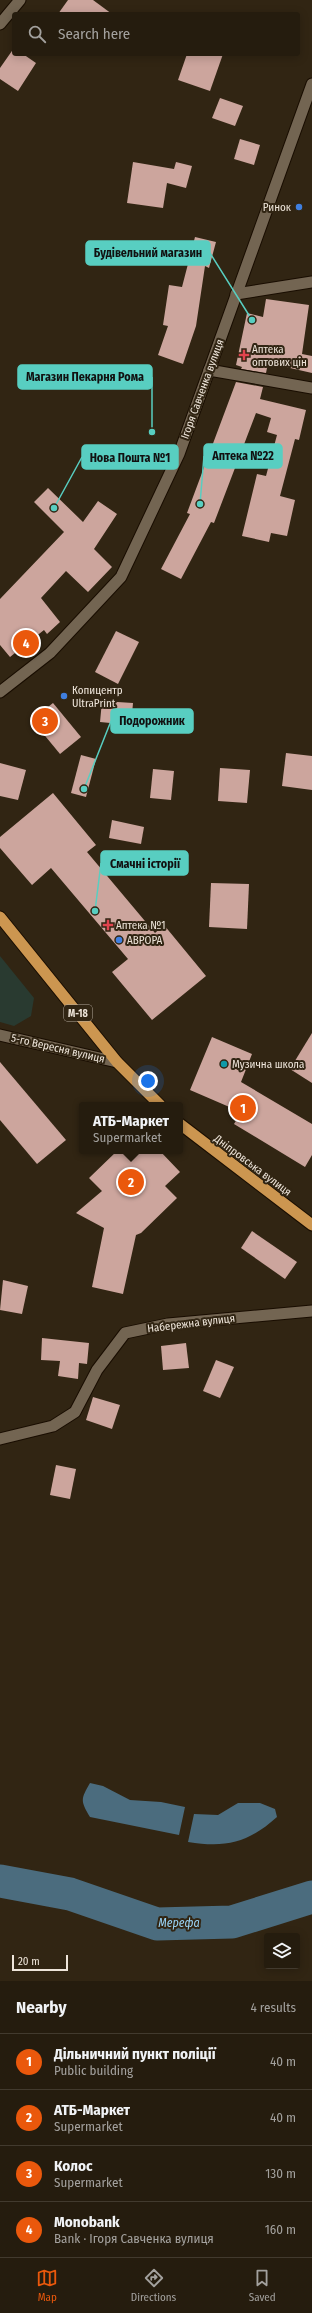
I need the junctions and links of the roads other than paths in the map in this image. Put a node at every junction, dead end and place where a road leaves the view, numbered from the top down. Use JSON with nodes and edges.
{"nodes":[{"id":1,"x":20,"y":0,"type":"edge"},
{"id":2,"x":0,"y":24,"type":"edge"},
{"id":3,"x":312,"y":84,"type":"edge"},
{"id":4,"x":312,"y":282,"type":"edge"},
{"id":5,"x":236,"y":294,"type":"junction"},
{"id":6,"x":209,"y":370,"type":"junction"},
{"id":7,"x":312,"y":388,"type":"edge"},
{"id":8,"x":0,"y":692,"type":"edge"},
{"id":9,"x":0,"y":917,"type":"edge"},
{"id":10,"x":0,"y":1035,"type":"edge"},
{"id":11,"x":117,"y":1062,"type":"junction"},
{"id":12,"x":157,"y":1102,"type":"edge"},
{"id":13,"x":183,"y":1126,"type":"edge"},
{"id":14,"x":312,"y":1225,"type":"edge"},
{"id":15,"x":312,"y":1311,"type":"edge"},
{"id":16,"x":0,"y":1438,"type":"edge"}],
"edges":[{"from":1,"to":2,"type":"street"},
{"from":3,"to":5,"type":"street","name":"Ігоря Савченка вулиця"},
{"from":4,"to":5,"type":"street"},
{"from":5,"to":6,"type":"street","name":"Ігоря Савченка вулиця"},
{"from":6,"to":7,"type":"street"},
{"from":6,"to":8,"type":"street","name":"Ігоря Савченка вулиця"},
{"from":9,"to":11,"type":"highway","number":"М-18"},
{"from":10,"to":11,"type":"street","name":"5-го Вересня вулиця"},
{"from":11,"to":12,"type":"highway","number":"М-18"},
{"from":13,"to":14,"type":"highway","name":"Дніпровська вулиця"},
{"from":15,"to":16,"type":"street","name":"Набережна вулиця"}]}
